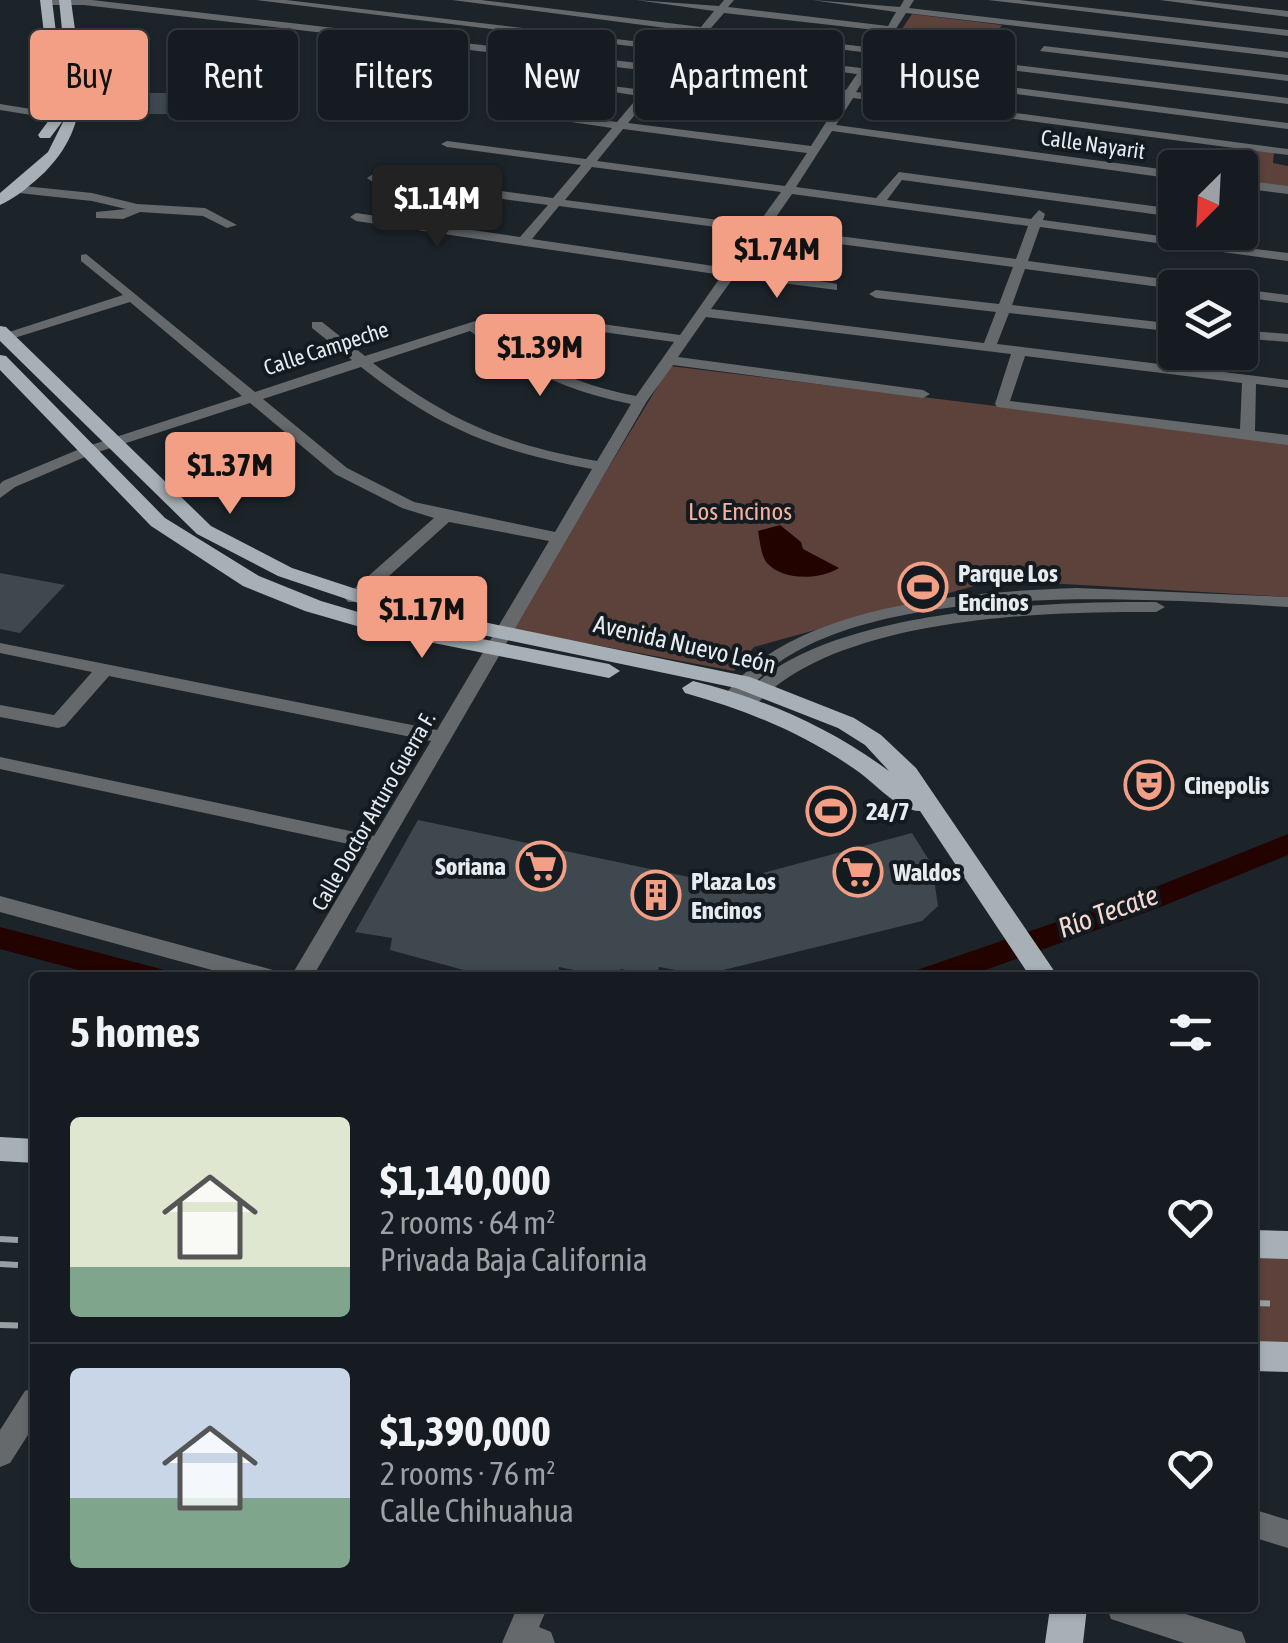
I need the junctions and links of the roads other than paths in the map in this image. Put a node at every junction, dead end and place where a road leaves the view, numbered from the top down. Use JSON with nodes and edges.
{"nodes":[{"id":1,"x":261,"y":0,"type":"edge"},
{"id":2,"x":382,"y":0,"type":"edge"},
{"id":3,"x":456,"y":0,"type":"edge"},
{"id":4,"x":640,"y":0,"type":"edge"},
{"id":5,"x":817,"y":0,"type":"edge"},
{"id":6,"x":993,"y":0,"type":"edge"},
{"id":7,"x":1146,"y":0,"type":"edge"},
{"id":8,"x":1165,"y":0,"type":"edge"},
{"id":9,"x":65,"y":1,"type":"edge"},
{"id":10,"x":46,"y":2,"type":"edge"},
{"id":11,"x":725,"y":5,"type":"edge"},
{"id":12,"x":906,"y":5,"type":"edge"},
{"id":13,"x":568,"y":6,"type":"edge"},
{"id":14,"x":366,"y":11,"type":"junction"},
{"id":15,"x":1288,"y":14,"type":"edge"},
{"id":16,"x":1138,"y":16,"type":"junction"},
{"id":17,"x":706,"y":29,"type":"junction"},
{"id":18,"x":51,"y":30,"type":"edge"},
{"id":19,"x":69,"y":30,"type":"edge"},
{"id":20,"x":342,"y":30,"type":"joint"},
{"id":21,"x":527,"y":30,"type":"edge"},
{"id":22,"x":891,"y":30,"type":"joint"},
{"id":23,"x":1288,"y":33,"type":"edge"},
{"id":24,"x":1129,"y":36,"type":"junction"},
{"id":25,"x":863,"y":48,"type":"edge"},
{"id":26,"x":1044,"y":49,"type":"dead end"},
{"id":27,"x":1119,"y":58,"type":"junction"},
{"id":28,"x":1288,"y":58,"type":"edge"},
{"id":29,"x":1015,"y":67,"type":"edge"},
{"id":30,"x":843,"y":69,"type":"edge"},
{"id":31,"x":862,"y":71,"type":"junction"},
{"id":32,"x":1286,"y":78,"type":"edge"},
{"id":33,"x":1112,"y":79,"type":"junction"},
{"id":34,"x":843,"y":93,"type":"edge"},
{"id":35,"x":849,"y":94,"type":"junction"},
{"id":36,"x":1283,"y":100,"type":"edge"},
{"id":37,"x":1101,"y":102,"type":"junction"},
{"id":38,"x":0,"y":107,"type":"edge"},
{"id":39,"x":635,"y":110,"type":"edge"},
{"id":40,"x":30,"y":112,"type":"edge"},
{"id":41,"x":65,"y":120,"type":"edge"},
{"id":42,"x":67,"y":120,"type":"edge"},
{"id":43,"x":571,"y":120,"type":"edge"},
{"id":44,"x":818,"y":120,"type":"edge"},
{"id":45,"x":831,"y":122,"type":"junction"},
{"id":46,"x":1271,"y":124,"type":"junction"},
{"id":47,"x":622,"y":126,"type":"junction"},
{"id":48,"x":1088,"y":126,"type":"junction"},
{"id":49,"x":1288,"y":126,"type":"edge"},
{"id":50,"x":447,"y":144,"type":"dead end"},
{"id":51,"x":1265,"y":149,"type":"junction"},
{"id":52,"x":813,"y":150,"type":"junction"},
{"id":53,"x":1288,"y":152,"type":"edge"},
{"id":54,"x":590,"y":162,"type":"junction"},
{"id":55,"x":1158,"y":172,"type":"edge"},
{"id":56,"x":373,"y":178,"type":"dead end"},
{"id":57,"x":1258,"y":186,"type":"edge"},
{"id":58,"x":790,"y":188,"type":"junction"},
{"id":59,"x":1288,"y":190,"type":"edge"},
{"id":60,"x":1048,"y":191,"type":"junction"},
{"id":61,"x":6,"y":192,"type":"edge"},
{"id":62,"x":557,"y":200,"type":"junction"},
{"id":63,"x":880,"y":201,"type":"junction"},
{"id":64,"x":137,"y":208,"type":"junction"},
{"id":65,"x":190,"y":210,"type":"junction"},
{"id":66,"x":1158,"y":211,"type":"edge"},
{"id":67,"x":100,"y":216,"type":"dead end"},
{"id":68,"x":356,"y":216,"type":"dead end"},
{"id":69,"x":1035,"y":223,"type":"junction"},
{"id":70,"x":176,"y":224,"type":"dead end"},
{"id":71,"x":231,"y":226,"type":"dead end"},
{"id":72,"x":762,"y":228,"type":"junction"},
{"id":73,"x":524,"y":240,"type":"junction"},
{"id":74,"x":1239,"y":251,"type":"joint"},
{"id":75,"x":1288,"y":257,"type":"edge"},
{"id":76,"x":86,"y":258,"type":"dead end"},
{"id":77,"x":1020,"y":263,"type":"junction"},
{"id":78,"x":730,"y":272,"type":"junction"},
{"id":79,"x":1158,"y":282,"type":"edge"},
{"id":80,"x":832,"y":288,"type":"dead end"},
{"id":81,"x":876,"y":294,"type":"dead end"},
{"id":82,"x":1258,"y":296,"type":"edge"},
{"id":83,"x":131,"y":298,"type":"junction"},
{"id":84,"x":1288,"y":300,"type":"edge"},
{"id":85,"x":1002,"y":310,"type":"junction"},
{"id":86,"x":700,"y":312,"type":"junction"},
{"id":87,"x":317,"y":324,"type":"dead end"},
{"id":88,"x":472,"y":326,"type":"junction"},
{"id":89,"x":1158,"y":326,"type":"edge"},
{"id":90,"x":3,"y":334,"type":"edge"},
{"id":91,"x":1258,"y":336,"type":"edge"},
{"id":92,"x":1288,"y":338,"type":"edge"},
{"id":93,"x":681,"y":339,"type":"junction"},
{"id":94,"x":989,"y":348,"type":"junction"},
{"id":95,"x":1018,"y":352,"type":"junction"},
{"id":96,"x":0,"y":360,"type":"edge"},
{"id":97,"x":362,"y":360,"type":"junction"},
{"id":98,"x":667,"y":360,"type":"junction"},
{"id":99,"x":1249,"y":380,"type":"junction"},
{"id":100,"x":1288,"y":384,"type":"edge"},
{"id":101,"x":923,"y":394,"type":"dead end"},
{"id":102,"x":248,"y":397,"type":"junction"},
{"id":103,"x":640,"y":401,"type":"junction"},
{"id":104,"x":1247,"y":435,"type":"junction"},
{"id":105,"x":1288,"y":440,"type":"edge"},
{"id":106,"x":111,"y":443,"type":"junction"},
{"id":107,"x":87,"y":451,"type":"junction"},
{"id":108,"x":600,"y":466,"type":"junction"},
{"id":109,"x":3,"y":484,"type":"edge"},
{"id":110,"x":446,"y":516,"type":"junction"},
{"id":111,"x":558,"y":538,"type":"junction"},
{"id":112,"x":354,"y":598,"type":"junction"},
{"id":113,"x":1156,"y":601,"type":"junction"},
{"id":114,"x":1288,"y":602,"type":"edge"},
{"id":115,"x":1288,"y":614,"type":"edge"},
{"id":116,"x":499,"y":641,"type":"junction"},
{"id":117,"x":0,"y":648,"type":"edge"},
{"id":118,"x":104,"y":670,"type":"junction"},
{"id":119,"x":745,"y":692,"type":"junction"},
{"id":120,"x":0,"y":711,"type":"edge"},
{"id":121,"x":441,"y":737,"type":"junction"},
{"id":122,"x":0,"y":763,"type":"edge"},
{"id":123,"x":380,"y":844,"type":"junction"},
{"id":124,"x":0,"y":904,"type":"edge"},
{"id":125,"x":251,"y":972,"type":"edge"},
{"id":126,"x":305,"y":972,"type":"edge"},
{"id":127,"x":1042,"y":972,"type":"edge"},
{"id":128,"x":0,"y":1149,"type":"edge"},
{"id":129,"x":30,"y":1150,"type":"edge"},
{"id":130,"x":1258,"y":1244,"type":"edge"},
{"id":131,"x":1288,"y":1245,"type":"edge"},
{"id":132,"x":1258,"y":1356,"type":"edge"},
{"id":133,"x":1288,"y":1357,"type":"edge"},
{"id":134,"x":30,"y":1408,"type":"edge"},
{"id":135,"x":0,"y":1454,"type":"edge"},
{"id":136,"x":1258,"y":1526,"type":"edge"},
{"id":137,"x":1288,"y":1534,"type":"edge"},
{"id":138,"x":1068,"y":1612,"type":"edge"},
{"id":139,"x":1134,"y":1612,"type":"edge"},
{"id":140,"x":1064,"y":1643,"type":"edge"},
{"id":141,"x":1231,"y":1643,"type":"edge"}],
"edges":[{"from":1,"to":14,"type":"street"},
{"from":2,"to":14,"type":"street"},
{"from":3,"to":13,"type":"street"},
{"from":4,"to":11,"type":"street"},
{"from":5,"to":12,"type":"street"},
{"from":6,"to":16,"type":"street"},
{"from":7,"to":16,"type":"street"},
{"from":8,"to":15,"type":"street"},
{"from":9,"to":10,"type":"street"},
{"from":9,"to":19,"type":"main road"},
{"from":9,"to":20,"type":"street"},
{"from":10,"to":18,"type":"main road"},
{"from":11,"to":17,"type":"street"},
{"from":11,"to":22,"type":"street"},
{"from":12,"to":22,"type":"street","name":"Calle Doctor Arturo Guerra F."},
{"from":12,"to":24,"type":"street"},
{"from":13,"to":17,"type":"street"},
{"from":14,"to":20,"type":"street"},
{"from":14,"to":21,"type":"street"},
{"from":16,"to":23,"type":"street"},
{"from":16,"to":24,"type":"street"},
{"from":17,"to":25,"type":"street"},
{"from":24,"to":27,"type":"street"},
{"from":24,"to":28,"type":"street"},
{"from":26,"to":27,"type":"street"},
{"from":27,"to":32,"type":"street"},
{"from":27,"to":33,"type":"street"},
{"from":28,"to":32,"type":"street"},
{"from":29,"to":33,"type":"street"},
{"from":30,"to":31,"type":"street"},
{"from":31,"to":35,"type":"street","name":"Calle Doctor Arturo Guerra F."},
{"from":31,"to":37,"type":"street"},
{"from":32,"to":36,"type":"street"},
{"from":33,"to":36,"type":"street"},
{"from":33,"to":37,"type":"street"},
{"from":34,"to":35,"type":"street"},
{"from":35,"to":45,"type":"street","name":"Calle Doctor Arturo Guerra F."},
{"from":35,"to":48,"type":"street"},
{"from":36,"to":46,"type":"street"},
{"from":37,"to":46,"type":"street"},
{"from":37,"to":48,"type":"street"},
{"from":38,"to":40,"type":"street"},
{"from":39,"to":47,"type":"street"},
{"from":41,"to":61,"type":"main road"},
{"from":42,"to":61,"type":"main road"},
{"from":43,"to":47,"type":"street"},
{"from":44,"to":45,"type":"street","name":"Calle Nayarit"},
{"from":45,"to":52,"type":"street","name":"Calle Doctor Arturo Guerra F."},
{"from":45,"to":55,"type":"street","name":"Calle Nayarit"},
{"from":46,"to":49,"type":"street"},
{"from":46,"to":51,"type":"street"},
{"from":47,"to":52,"type":"street"},
{"from":47,"to":54,"type":"street"},
{"from":48,"to":51,"type":"street"},
{"from":50,"to":54,"type":"street"},
{"from":51,"to":53,"type":"street"},
{"from":52,"to":58,"type":"street","name":"Calle Doctor Arturo Guerra F."},
{"from":54,"to":58,"type":"street"},
{"from":54,"to":62,"type":"street"},
{"from":56,"to":62,"type":"street"},
{"from":57,"to":59,"type":"street"},
{"from":58,"to":63,"type":"street"},
{"from":58,"to":72,"type":"street","name":"Calle Doctor Arturo Guerra F."},
{"from":60,"to":63,"type":"street"},
{"from":60,"to":66,"type":"street"},
{"from":60,"to":69,"type":"street"},
{"from":61,"to":64,"type":"street"},
{"from":62,"to":72,"type":"street"},
{"from":62,"to":73,"type":"street"},
{"from":63,"to":69,"type":"street"},
{"from":64,"to":65,"type":"street"},
{"from":64,"to":67,"type":"street"},
{"from":65,"to":70,"type":"street"},
{"from":65,"to":71,"type":"street"},
{"from":68,"to":73,"type":"street"},
{"from":69,"to":74,"type":"street"},
{"from":69,"to":77,"type":"street"},
{"from":72,"to":77,"type":"street"},
{"from":72,"to":78,"type":"street","name":"Calle Doctor Arturo Guerra F."},
{"from":73,"to":78,"type":"street"},
{"from":74,"to":75,"type":"street"},
{"from":76,"to":83,"type":"street"},
{"from":77,"to":79,"type":"street"},
{"from":77,"to":85,"type":"street"},
{"from":78,"to":80,"type":"street"},
{"from":78,"to":86,"type":"street","name":"Calle Doctor Arturo Guerra F."},
{"from":81,"to":85,"type":"street"},
{"from":82,"to":84,"type":"street"},
{"from":83,"to":90,"type":"street"},
{"from":83,"to":102,"type":"street"},
{"from":85,"to":89,"type":"street"},
{"from":85,"to":94,"type":"street"},
{"from":86,"to":93,"type":"street","name":"Calle Doctor Arturo Guerra F."},
{"from":86,"to":94,"type":"street"},
{"from":87,"to":97,"type":"street"},
{"from":88,"to":93,"type":"street","name":"Calle Campeche"},
{"from":88,"to":97,"type":"street","name":"Calle Campeche"},
{"from":88,"to":103,"type":"street"},
{"from":90,"to":106,"type":"main road","name":"Avenida Nuevo León"},
{"from":91,"to":92,"type":"street"},
{"from":93,"to":98,"type":"street","name":"Calle Doctor Arturo Guerra F."},
{"from":94,"to":95,"type":"street"},
{"from":95,"to":99,"type":"street"},
{"from":95,"to":104,"type":"street"},
{"from":96,"to":107,"type":"main road","name":"Avenida Nuevo León"},
{"from":97,"to":102,"type":"street","name":"Calle Campeche"},
{"from":97,"to":108,"type":"street"},
{"from":98,"to":101,"type":"street"},
{"from":98,"to":103,"type":"street","name":"Calle Doctor Arturo Guerra F."},
{"from":99,"to":100,"type":"street"},
{"from":99,"to":104,"type":"street"},
{"from":102,"to":106,"type":"street","name":"Calle Campeche"},
{"from":102,"to":110,"type":"street"},
{"from":103,"to":108,"type":"street","name":"Calle Doctor Arturo Guerra F."},
{"from":104,"to":105,"type":"street"},
{"from":106,"to":107,"type":"street","name":"Calle Campeche"},
{"from":106,"to":112,"type":"main road","name":"Avenida Nuevo León"},
{"from":107,"to":109,"type":"street","name":"Calle Campeche"},
{"from":107,"to":116,"type":"main road","name":"Avenida Nuevo León"},
{"from":108,"to":111,"type":"street","name":"Calle Doctor Arturo Guerra F."},
{"from":110,"to":111,"type":"street"},
{"from":110,"to":112,"type":"street"},
{"from":111,"to":116,"type":"street","name":"Calle Doctor Arturo Guerra F."},
{"from":112,"to":116,"type":"main road","name":"Avenida Nuevo León"},
{"from":113,"to":114,"type":"street"},
{"from":113,"to":115,"type":"street"},
{"from":113,"to":119,"type":"street"},
{"from":116,"to":119,"type":"main road","name":"Avenida Nuevo León"},
{"from":116,"to":121,"type":"street","name":"Calle Doctor Arturo Guerra F."},
{"from":117,"to":118,"type":"street"},
{"from":118,"to":120,"type":"street"},
{"from":118,"to":121,"type":"street"},
{"from":119,"to":127,"type":"main road","name":"Avenida Nuevo León"},
{"from":121,"to":123,"type":"street","name":"Calle Doctor Arturo Guerra F."},
{"from":122,"to":123,"type":"street"},
{"from":123,"to":126,"type":"street","name":"Calle Doctor Arturo Guerra F."},
{"from":124,"to":125,"type":"street"},
{"from":128,"to":129,"type":"main road"},
{"from":130,"to":131,"type":"main road"},
{"from":132,"to":133,"type":"main road"},
{"from":134,"to":135,"type":"street"},
{"from":136,"to":137,"type":"street"},
{"from":138,"to":140,"type":"main road"},
{"from":139,"to":141,"type":"street"}]}
